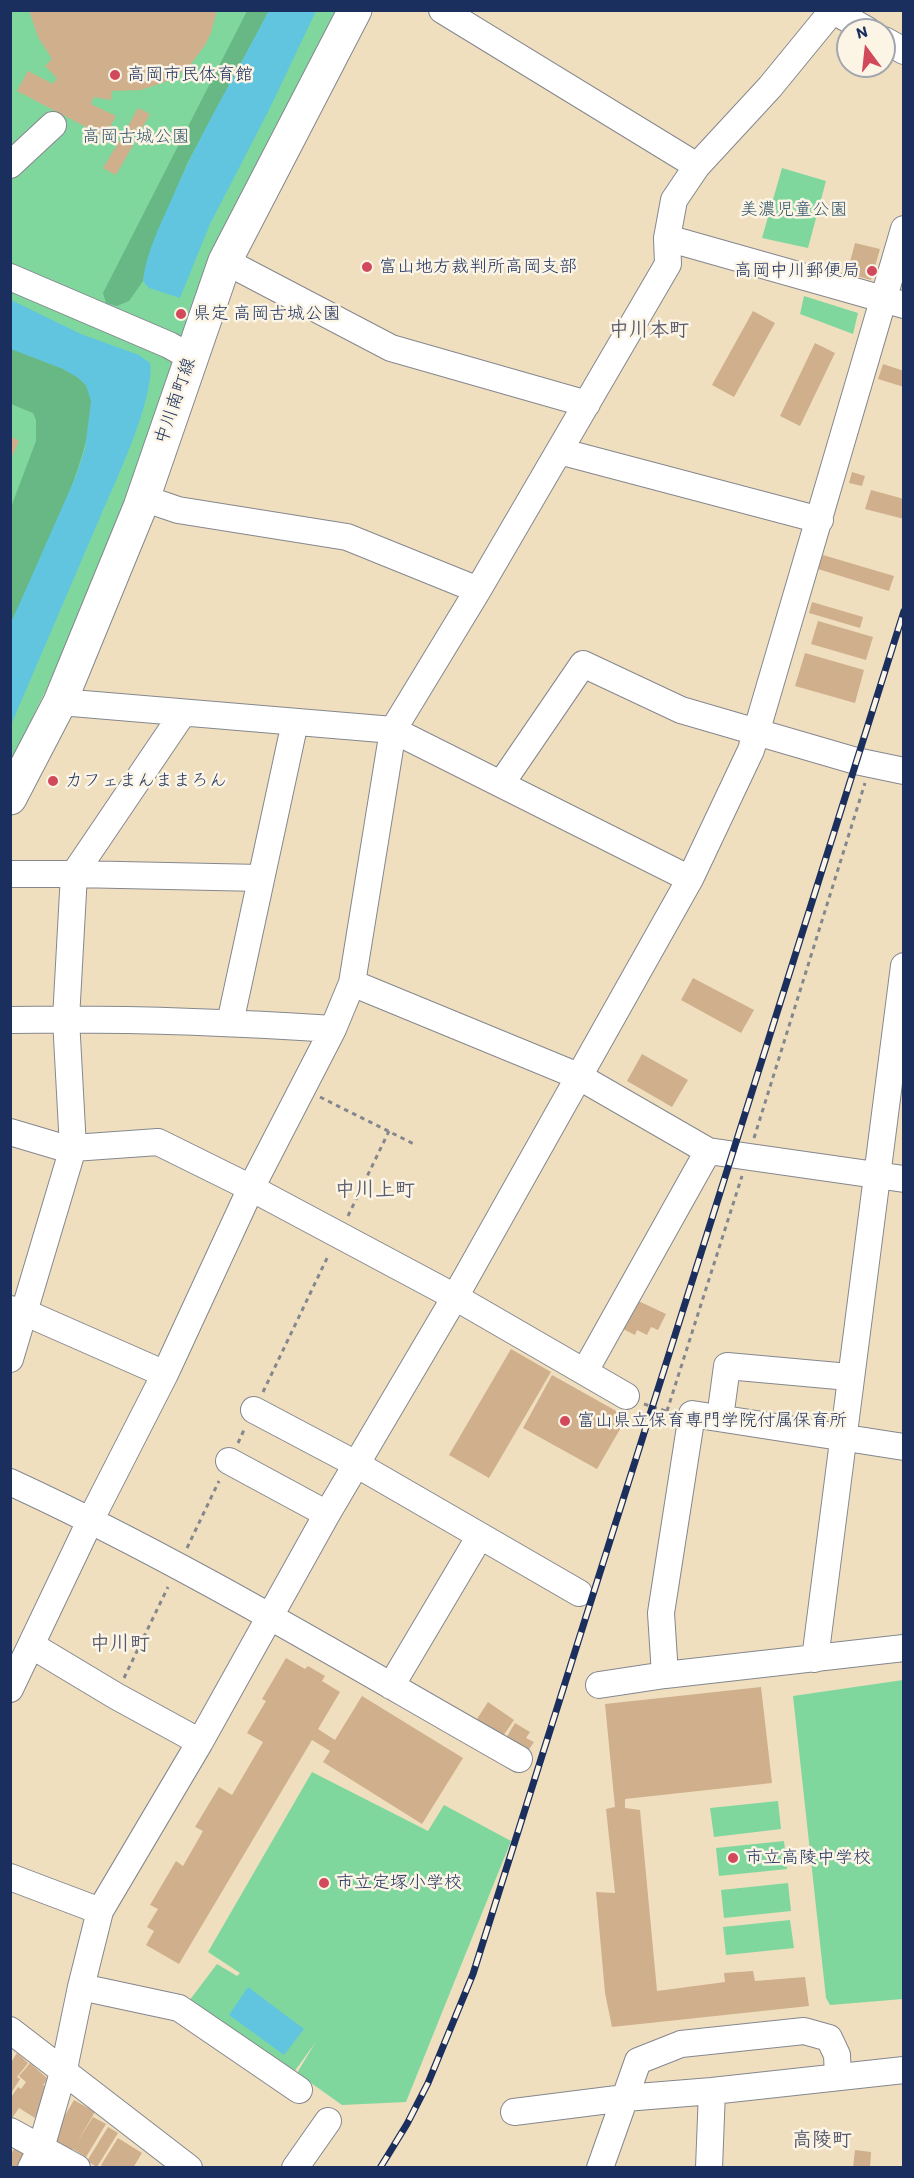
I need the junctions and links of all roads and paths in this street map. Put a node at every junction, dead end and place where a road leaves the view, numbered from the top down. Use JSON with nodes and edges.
{"nodes":[{"id":1,"x":354,"y":10,"type":"edge"},
{"id":2,"x":833,"y":11,"type":"edge"},
{"id":3,"x":454,"y":12,"type":"edge"},
{"id":4,"x":53,"y":125,"type":"dead end"},
{"id":5,"x":10,"y":165,"type":"edge"},
{"id":6,"x":698,"y":166,"type":"junction"},
{"id":7,"x":903,"y":229,"type":"edge"},
{"id":8,"x":667,"y":238,"type":"junction"},
{"id":9,"x":225,"y":261,"type":"junction"},
{"id":10,"x":10,"y":277,"type":"edge"},
{"id":11,"x":892,"y":302,"type":"edge"},
{"id":12,"x":180,"y":351,"type":"junction"},
{"id":13,"x":586,"y":404,"type":"junction"},
{"id":14,"x":559,"y":451,"type":"junction"},
{"id":15,"x":143,"y":498,"type":"junction"},
{"id":16,"x":820,"y":520,"type":"junction"},
{"id":17,"x":477,"y":590,"type":"junction"},
{"id":18,"x":60,"y":702,"type":"junction"},
{"id":19,"x":183,"y":713,"type":"junction"},
{"id":20,"x":295,"y":722,"type":"junction"},
{"id":21,"x":393,"y":730,"type":"junction"},
{"id":22,"x":755,"y":732,"type":"junction"},
{"id":23,"x":871,"y":764,"type":"junction"},
{"id":24,"x":903,"y":771,"type":"edge"},
{"id":25,"x":501,"y":784,"type":"junction"},
{"id":26,"x":10,"y":798,"type":"edge"},
{"id":27,"x":10,"y":874,"type":"edge"},
{"id":28,"x":74,"y":874,"type":"junction"},
{"id":29,"x":261,"y":878,"type":"junction"},
{"id":30,"x":690,"y":879,"type":"junction"},
{"id":31,"x":903,"y":966,"type":"edge"},
{"id":32,"x":352,"y":983,"type":"junction"},
{"id":33,"x":66,"y":1019,"type":"junction"},
{"id":34,"x":10,"y":1020,"type":"edge"},
{"id":35,"x":230,"y":1023,"type":"junction"},
{"id":36,"x":333,"y":1029,"type":"junction"},
{"id":37,"x":578,"y":1076,"type":"junction"},
{"id":38,"x":303,"y":1088,"type":"junction"},
{"id":39,"x":10,"y":1132,"type":"edge"},
{"id":40,"x":414,"y":1144,"type":"dead end"},
{"id":41,"x":73,"y":1149,"type":"junction"},
{"id":42,"x":708,"y":1151,"type":"junction"},
{"id":43,"x":748,"y":1157,"type":"junction"},
{"id":44,"x":875,"y":1175,"type":"junction"},
{"id":45,"x":903,"y":1179,"type":"edge"},
{"id":46,"x":251,"y":1188,"type":"junction"},
{"id":47,"x":454,"y":1297,"type":"junction"},
{"id":48,"x":17,"y":1311,"type":"edge"},
{"id":49,"x":10,"y":1359,"type":"edge"},
{"id":50,"x":585,"y":1371,"type":"junction"},
{"id":51,"x":165,"y":1374,"type":"junction"},
{"id":52,"x":849,"y":1377,"type":"junction"},
{"id":53,"x":626,"y":1396,"type":"joint"},
{"id":54,"x":254,"y":1410,"type":"dead end"},
{"id":55,"x":667,"y":1411,"type":"junction"},
{"id":56,"x":692,"y":1414,"type":"junction"},
{"id":57,"x":720,"y":1418,"type":"junction"},
{"id":58,"x":841,"y":1438,"type":"junction"},
{"id":59,"x":903,"y":1447,"type":"edge"},
{"id":60,"x":229,"y":1461,"type":"dead end"},
{"id":61,"x":356,"y":1464,"type":"junction"},
{"id":62,"x":10,"y":1482,"type":"edge"},
{"id":63,"x":327,"y":1514,"type":"junction"},
{"id":64,"x":90,"y":1519,"type":"junction"},
{"id":65,"x":480,"y":1536,"type":"junction"},
{"id":66,"x":579,"y":1593,"type":"dead end"},
{"id":67,"x":270,"y":1618,"type":"junction"},
{"id":68,"x":31,"y":1646,"type":"junction"},
{"id":69,"x":903,"y":1648,"type":"edge"},
{"id":70,"x":814,"y":1659,"type":"junction"},
{"id":71,"x":664,"y":1675,"type":"junction"},
{"id":72,"x":599,"y":1685,"type":"dead end"},
{"id":73,"x":392,"y":1686,"type":"junction"},
{"id":74,"x":10,"y":1689,"type":"edge"},
{"id":75,"x":200,"y":1742,"type":"junction"},
{"id":76,"x":519,"y":1759,"type":"dead end"},
{"id":77,"x":10,"y":1877,"type":"edge"},
{"id":78,"x":100,"y":1911,"type":"junction"},
{"id":79,"x":81,"y":1987,"type":"junction"},
{"id":80,"x":10,"y":2030,"type":"edge"},
{"id":81,"x":64,"y":2069,"type":"junction"},
{"id":82,"x":903,"y":2070,"type":"edge"},
{"id":83,"x":838,"y":2077,"type":"junction"},
{"id":84,"x":299,"y":2090,"type":"dead end"},
{"id":85,"x":711,"y":2091,"type":"junction"},
{"id":86,"x":625,"y":2098,"type":"junction"},
{"id":87,"x":514,"y":2112,"type":"dead end"},
{"id":88,"x":328,"y":2121,"type":"dead end"},
{"id":89,"x":10,"y":2131,"type":"edge"},
{"id":90,"x":36,"y":2158,"type":"edge"},
{"id":91,"x":77,"y":2168,"type":"edge"},
{"id":92,"x":189,"y":2168,"type":"edge"},
{"id":93,"x":295,"y":2168,"type":"edge"},
{"id":94,"x":600,"y":2168,"type":"edge"},
{"id":95,"x":709,"y":2168,"type":"edge"}],
"edges":[{"from":1,"to":9,"type":"main road","name":"中川南町線"},
{"from":2,"to":6,"type":"street"},
{"from":3,"to":6,"type":"street"},
{"from":4,"to":5,"type":"street"},
{"from":6,"to":8,"type":"street"},
{"from":7,"to":11,"type":"street"},
{"from":8,"to":11,"type":"street"},
{"from":8,"to":13,"type":"street"},
{"from":9,"to":12,"type":"main road","name":"中川南町線"},
{"from":9,"to":13,"type":"street"},
{"from":10,"to":12,"type":"street"},
{"from":11,"to":16,"type":"street"},
{"from":12,"to":15,"type":"main road","name":"中川南町線"},
{"from":13,"to":14,"type":"street"},
{"from":14,"to":16,"type":"street"},
{"from":14,"to":17,"type":"street"},
{"from":15,"to":17,"type":"street"},
{"from":15,"to":18,"type":"main road","name":"中川南町線"},
{"from":16,"to":22,"type":"street"},
{"from":17,"to":21,"type":"street"},
{"from":18,"to":19,"type":"street"},
{"from":18,"to":26,"type":"main road","name":"中川南町線"},
{"from":19,"to":20,"type":"street"},
{"from":19,"to":28,"type":"street"},
{"from":20,"to":21,"type":"street"},
{"from":20,"to":29,"type":"street"},
{"from":21,"to":25,"type":"street"},
{"from":21,"to":32,"type":"street"},
{"from":22,"to":23,"type":"street"},
{"from":22,"to":25,"type":"street"},
{"from":22,"to":30,"type":"street"},
{"from":23,"to":24,"type":"street"},
{"from":23,"to":43,"type":"path"},
{"from":25,"to":30,"type":"street"},
{"from":27,"to":28,"type":"street"},
{"from":28,"to":29,"type":"street"},
{"from":28,"to":33,"type":"street"},
{"from":29,"to":35,"type":"street"},
{"from":30,"to":37,"type":"street"},
{"from":31,"to":44,"type":"street"},
{"from":32,"to":36,"type":"street"},
{"from":32,"to":37,"type":"street"},
{"from":33,"to":34,"type":"street"},
{"from":33,"to":35,"type":"street"},
{"from":33,"to":41,"type":"street"},
{"from":35,"to":36,"type":"street"},
{"from":36,"to":38,"type":"street"},
{"from":37,"to":42,"type":"street"},
{"from":37,"to":47,"type":"street"},
{"from":38,"to":40,"type":"path"},
{"from":38,"to":46,"type":"street"},
{"from":39,"to":41,"type":"street"},
{"from":41,"to":46,"type":"street"},
{"from":41,"to":48,"type":"street"},
{"from":42,"to":43,"type":"street"},
{"from":42,"to":50,"type":"street"},
{"from":43,"to":44,"type":"street"},
{"from":43,"to":55,"type":"path"},
{"from":44,"to":45,"type":"street"},
{"from":44,"to":52,"type":"street"},
{"from":46,"to":47,"type":"street"},
{"from":46,"to":51,"type":"street"},
{"from":47,"to":50,"type":"street"},
{"from":47,"to":61,"type":"street"},
{"from":48,"to":49,"type":"street"},
{"from":48,"to":51,"type":"street"},
{"from":50,"to":53,"type":"street"},
{"from":51,"to":64,"type":"street"},
{"from":52,"to":57,"type":"street"},
{"from":52,"to":58,"type":"street"},
{"from":53,"to":55,"type":"path"},
{"from":54,"to":61,"type":"street"},
{"from":55,"to":56,"type":"path"},
{"from":56,"to":57,"type":"street"},
{"from":56,"to":71,"type":"street"},
{"from":57,"to":58,"type":"street"},
{"from":58,"to":59,"type":"street"},
{"from":58,"to":70,"type":"street"},
{"from":60,"to":63,"type":"street"},
{"from":61,"to":63,"type":"street"},
{"from":61,"to":65,"type":"street"},
{"from":62,"to":64,"type":"street"},
{"from":63,"to":67,"type":"street"},
{"from":64,"to":67,"type":"street"},
{"from":64,"to":68,"type":"street"},
{"from":65,"to":66,"type":"street"},
{"from":65,"to":73,"type":"street"},
{"from":67,"to":73,"type":"street"},
{"from":67,"to":75,"type":"street"},
{"from":68,"to":74,"type":"street"},
{"from":68,"to":75,"type":"street"},
{"from":69,"to":70,"type":"street"},
{"from":70,"to":71,"type":"street"},
{"from":71,"to":72,"type":"street"},
{"from":73,"to":76,"type":"street"},
{"from":75,"to":78,"type":"street"},
{"from":77,"to":78,"type":"street"},
{"from":78,"to":79,"type":"street"},
{"from":79,"to":81,"type":"street"},
{"from":79,"to":84,"type":"street"},
{"from":80,"to":81,"type":"street"},
{"from":81,"to":90,"type":"street"},
{"from":81,"to":92,"type":"street"},
{"from":82,"to":83,"type":"street"},
{"from":83,"to":85,"type":"street"},
{"from":83,"to":86,"type":"street"},
{"from":85,"to":86,"type":"street"},
{"from":85,"to":95,"type":"street"},
{"from":86,"to":87,"type":"street"},
{"from":86,"to":94,"type":"street"},
{"from":88,"to":93,"type":"street"},
{"from":89,"to":90,"type":"street"},
{"from":90,"to":91,"type":"street"}]}
